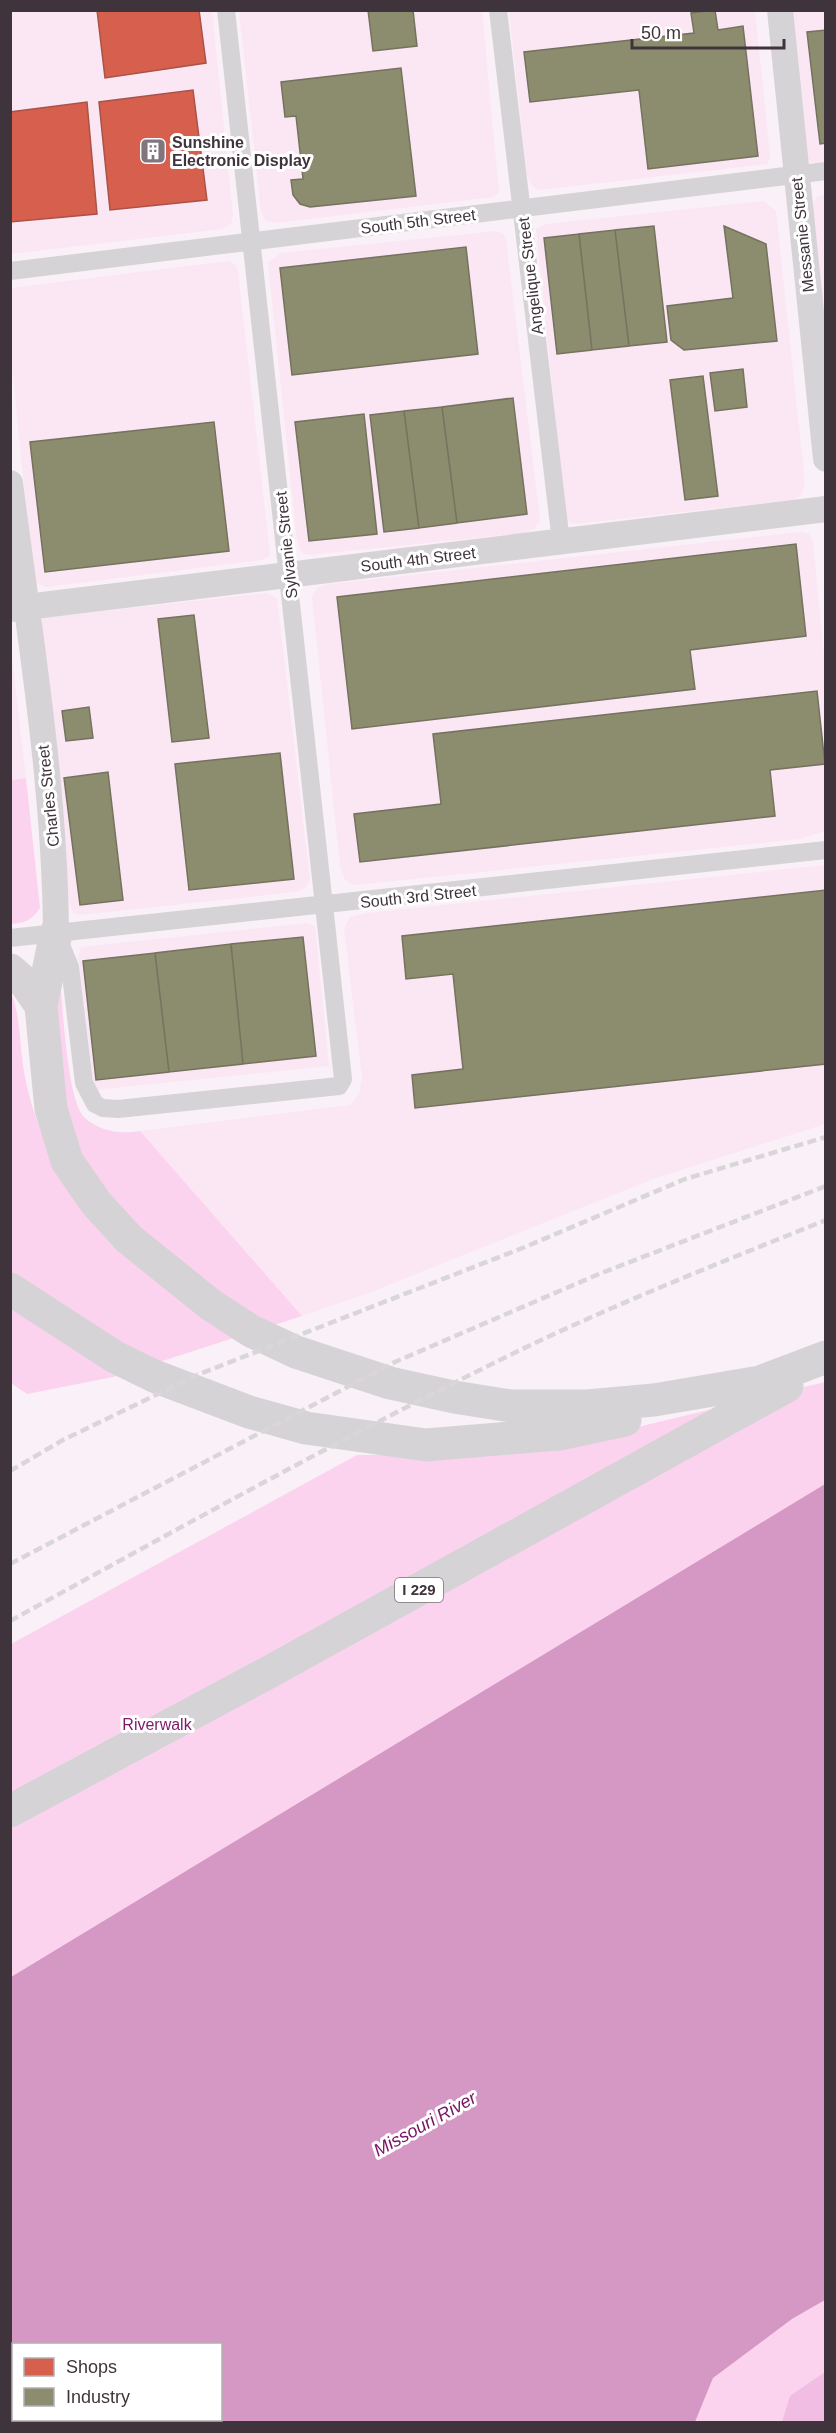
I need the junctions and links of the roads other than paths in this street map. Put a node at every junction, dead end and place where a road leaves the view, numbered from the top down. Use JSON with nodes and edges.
{"nodes":[{"id":1,"x":226,"y":10,"type":"edge"},
{"id":2,"x":498,"y":10,"type":"edge"},
{"id":3,"x":780,"y":10,"type":"edge"},
{"id":4,"x":825,"y":171,"type":"edge"},
{"id":5,"x":796,"y":175,"type":"junction"},
{"id":6,"x":522,"y":208,"type":"junction"},
{"id":7,"x":254,"y":242,"type":"junction"},
{"id":8,"x":10,"y":271,"type":"edge"},
{"id":9,"x":825,"y":459,"type":"edge"},
{"id":10,"x":10,"y":483,"type":"edge"},
{"id":11,"x":825,"y":509,"type":"edge"},
{"id":12,"x":561,"y":542,"type":"junction"},
{"id":13,"x":289,"y":574,"type":"junction"},
{"id":14,"x":18,"y":608,"type":"edge"},
{"id":15,"x":825,"y":850,"type":"edge"},
{"id":16,"x":325,"y":906,"type":"junction"},
{"id":17,"x":56,"y":933,"type":"junction"},
{"id":18,"x":10,"y":938,"type":"edge"},
{"id":19,"x":10,"y":970,"type":"edge"},
{"id":20,"x":41,"y":1006,"type":"junction"},
{"id":21,"x":95,"y":1104,"type":"joint"},
{"id":22,"x":10,"y":1289,"type":"edge"},
{"id":23,"x":825,"y":1362,"type":"edge"},
{"id":24,"x":10,"y":1811,"type":"edge"}],
"edges":[{"from":1,"to":7,"type":"street","name":"Sylvanie Street"},
{"from":2,"to":6,"type":"street","name":"Angelique Street"},
{"from":3,"to":5,"type":"main road","name":"Messanie Street"},
{"from":4,"to":5,"type":"street","name":"South 5th Street"},
{"from":5,"to":6,"type":"street","name":"South 5th Street"},
{"from":5,"to":9,"type":"main road","name":"Messanie Street"},
{"from":6,"to":7,"type":"street","name":"South 5th Street"},
{"from":6,"to":12,"type":"street","name":"Angelique Street"},
{"from":7,"to":8,"type":"street","name":"South 5th Street"},
{"from":7,"to":13,"type":"street","name":"Sylvanie Street"},
{"from":10,"to":14,"type":"main road","name":"Charles Street"},
{"from":11,"to":12,"type":"main road","name":"South 4th Street"},
{"from":12,"to":13,"type":"main road","name":"South 4th Street"},
{"from":13,"to":14,"type":"main road","name":"South 4th Street"},
{"from":13,"to":16,"type":"street","name":"Sylvanie Street"},
{"from":14,"to":17,"type":"main road","name":"Charles Street"},
{"from":15,"to":16,"type":"street","name":"South 3rd Street"},
{"from":16,"to":17,"type":"street","name":"South 3rd Street"},
{"from":16,"to":21,"type":"street","name":"Sylvanie Street"},
{"from":17,"to":18,"type":"street","name":"South 3rd Street"},
{"from":17,"to":20,"type":"highway"},
{"from":17,"to":21,"type":"street","name":"Charles Street"},
{"from":19,"to":20,"type":"highway"},
{"from":20,"to":23,"type":"highway"},
{"from":22,"to":23,"type":"highway"},
{"from":23,"to":24,"type":"highway","number":"I 229"}]}
